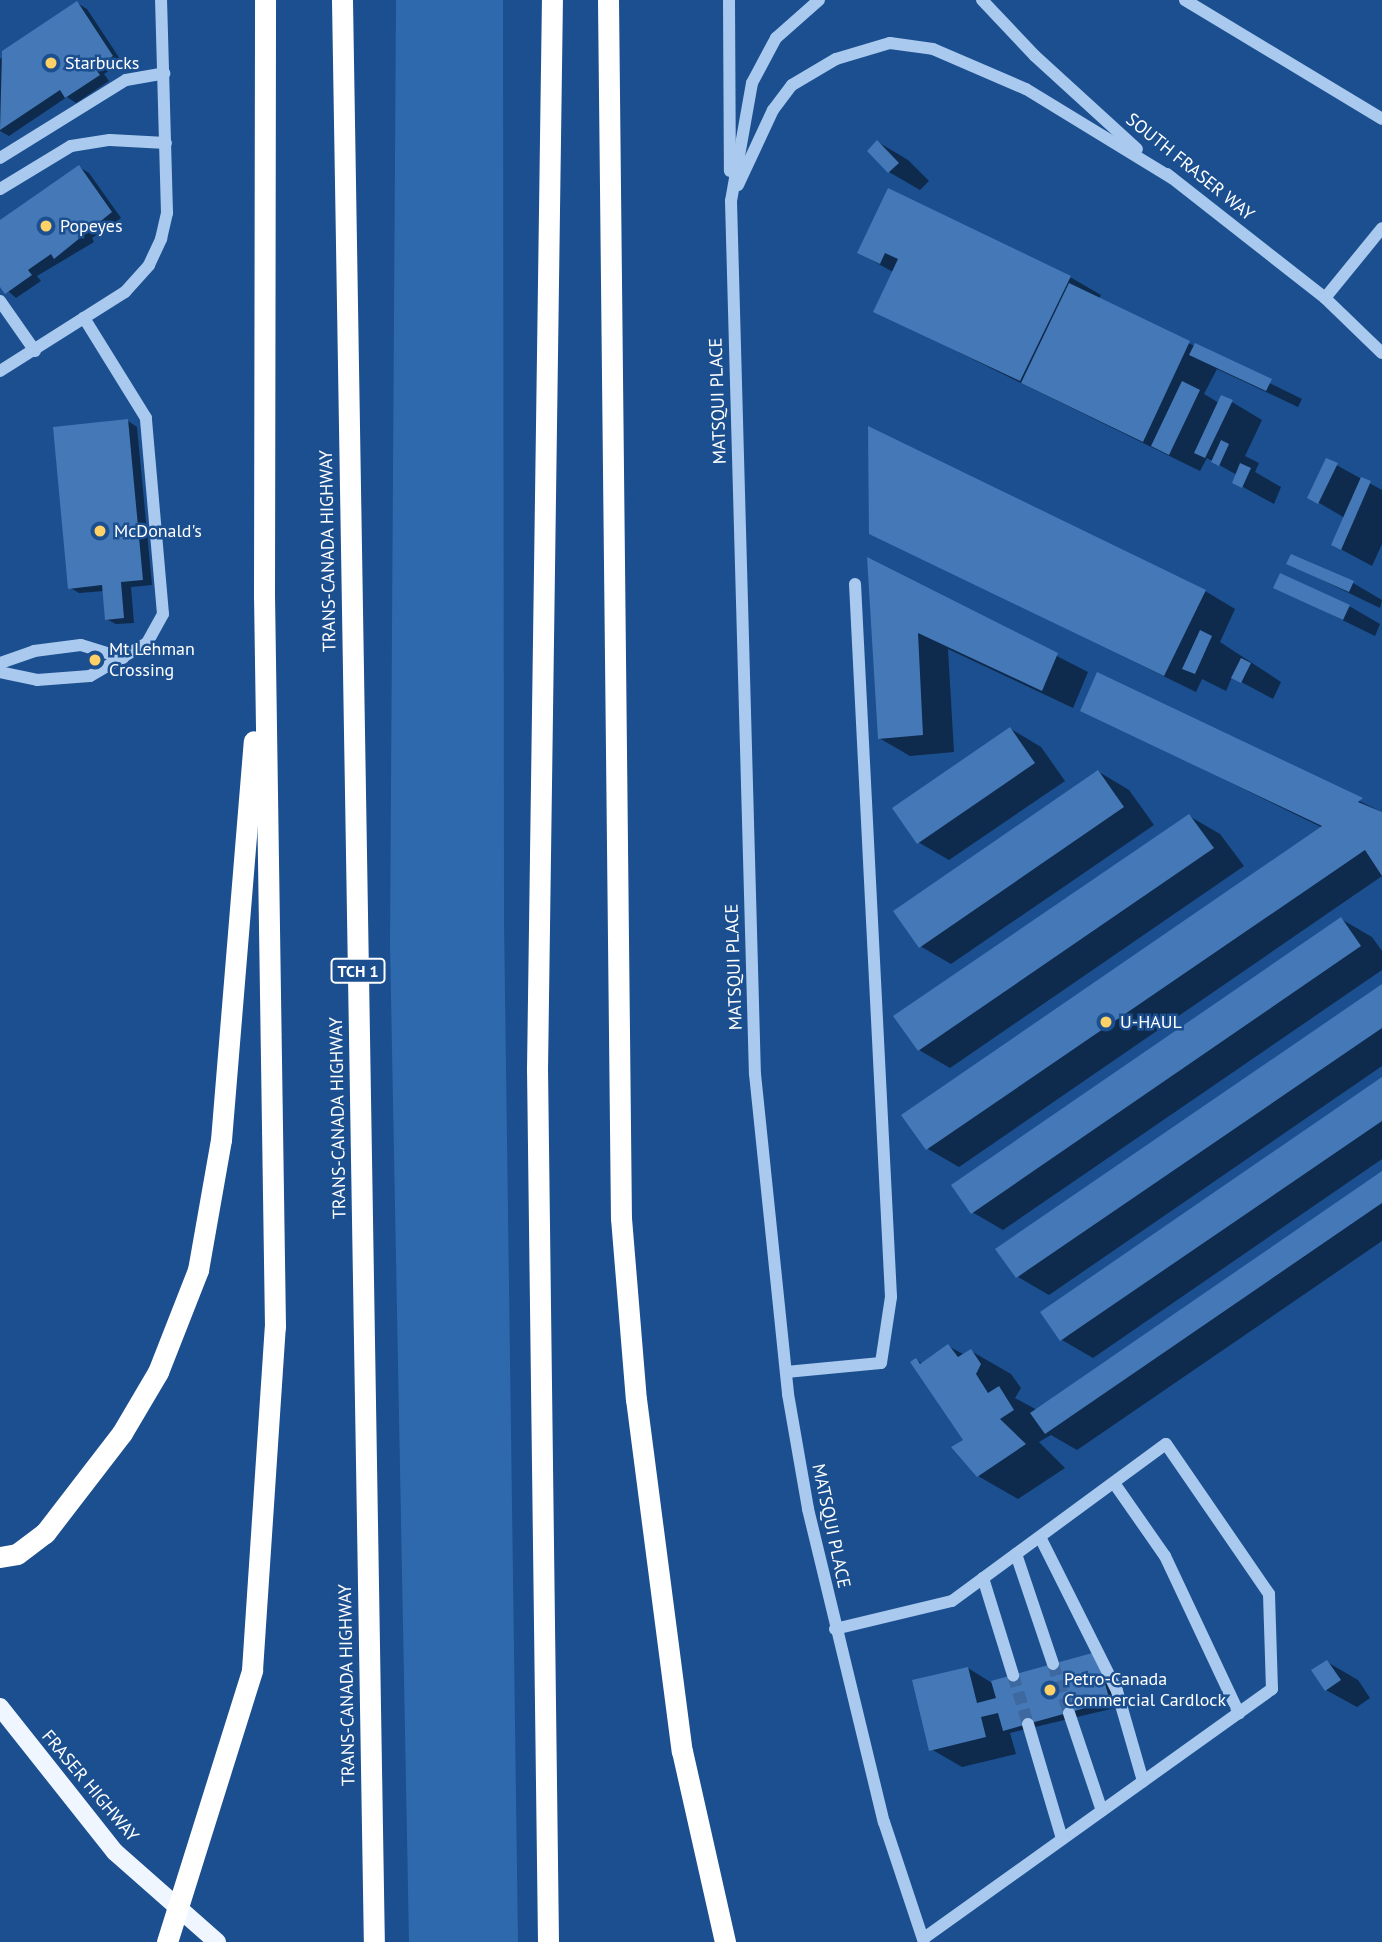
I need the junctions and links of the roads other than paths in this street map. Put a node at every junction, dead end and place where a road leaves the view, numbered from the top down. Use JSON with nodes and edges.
{"nodes":[{"id":1,"x":161,"y":0,"type":"edge"},
{"id":2,"x":265,"y":0,"type":"edge"},
{"id":3,"x":342,"y":0,"type":"edge"},
{"id":4,"x":552,"y":0,"type":"edge"},
{"id":5,"x":608,"y":0,"type":"edge"},
{"id":6,"x":729,"y":0,"type":"edge"},
{"id":7,"x":818,"y":0,"type":"edge"},
{"id":8,"x":982,"y":0,"type":"edge"},
{"id":9,"x":1185,"y":0,"type":"edge"},
{"id":10,"x":164,"y":73,"type":"junction"},
{"id":11,"x":1382,"y":119,"type":"edge"},
{"id":12,"x":166,"y":143,"type":"junction"},
{"id":13,"x":0,"y":158,"type":"edge"},
{"id":14,"x":1172,"y":178,"type":"junction"},
{"id":15,"x":0,"y":189,"type":"edge"},
{"id":16,"x":730,"y":201,"type":"junction"},
{"id":17,"x":1382,"y":228,"type":"edge"},
{"id":18,"x":1325,"y":298,"type":"junction"},
{"id":19,"x":0,"y":302,"type":"edge"},
{"id":20,"x":84,"y":318,"type":"junction"},
{"id":21,"x":35,"y":351,"type":"junction"},
{"id":22,"x":1382,"y":353,"type":"edge"},
{"id":23,"x":0,"y":371,"type":"edge"},
{"id":24,"x":855,"y":584,"type":"dead end"},
{"id":25,"x":264,"y":596,"type":"junction"},
{"id":26,"x":123,"y":658,"type":"junction"},
{"id":27,"x":0,"y":663,"type":"edge"},
{"id":28,"x":0,"y":672,"type":"edge"},
{"id":29,"x":786,"y":1372,"type":"junction"},
{"id":30,"x":1114,"y":1483,"type":"junction"},
{"id":31,"x":1040,"y":1537,"type":"junction"},
{"id":32,"x":1016,"y":1554,"type":"junction"},
{"id":33,"x":0,"y":1557,"type":"edge"},
{"id":34,"x":983,"y":1578,"type":"junction"},
{"id":35,"x":835,"y":1629,"type":"junction"},
{"id":36,"x":1053,"y":1664,"type":"tunnel mouth"},
{"id":37,"x":1013,"y":1675,"type":"tunnel mouth"},
{"id":38,"x":0,"y":1707,"type":"edge"},
{"id":39,"x":1069,"y":1713,"type":"tunnel mouth"},
{"id":40,"x":1239,"y":1713,"type":"junction"},
{"id":41,"x":1028,"y":1724,"type":"tunnel mouth"},
{"id":42,"x":1143,"y":1781,"type":"junction"},
{"id":43,"x":1102,"y":1811,"type":"junction"},
{"id":44,"x":1062,"y":1839,"type":"junction"},
{"id":45,"x":923,"y":1940,"type":"edge"},
{"id":46,"x":167,"y":1942,"type":"edge"},
{"id":47,"x":216,"y":1942,"type":"edge"},
{"id":48,"x":374,"y":1942,"type":"edge"},
{"id":49,"x":548,"y":1942,"type":"edge"},
{"id":50,"x":725,"y":1942,"type":"edge"}],
"edges":[{"from":1,"to":10,"type":"street"},
{"from":2,"to":25,"type":"highway"},
{"from":3,"to":48,"type":"highway","name":"TRANS-CANADA HIGHWAY","number":"TCH 1"},
{"from":4,"to":49,"type":"highway"},
{"from":5,"to":50,"type":"highway"},
{"from":6,"to":16,"type":"street"},
{"from":7,"to":16,"type":"street","name":"MATSQUI PLACE"},
{"from":8,"to":14,"type":"street","name":"SOUTH FRASER WAY"},
{"from":9,"to":11,"type":"street"},
{"from":10,"to":12,"type":"street"},
{"from":10,"to":13,"type":"street"},
{"from":12,"to":15,"type":"street"},
{"from":12,"to":20,"type":"street"},
{"from":14,"to":16,"type":"street"},
{"from":14,"to":18,"type":"street","name":"SOUTH FRASER WAY"},
{"from":16,"to":29,"type":"street","name":"MATSQUI PLACE"},
{"from":17,"to":18,"type":"street"},
{"from":18,"to":22,"type":"street","name":"SOUTH FRASER WAY"},
{"from":19,"to":21,"type":"street"},
{"from":20,"to":21,"type":"street"},
{"from":20,"to":26,"type":"street"},
{"from":21,"to":23,"type":"street"},
{"from":24,"to":29,"type":"street"},
{"from":25,"to":33,"type":"highway"},
{"from":25,"to":46,"type":"highway"},
{"from":26,"to":27,"type":"street"},
{"from":26,"to":28,"type":"street"},
{"from":29,"to":35,"type":"street","name":"MATSQUI PLACE"},
{"from":30,"to":31,"type":"street"},
{"from":30,"to":40,"type":"street"},
{"from":30,"to":40,"type":"street"},
{"from":31,"to":32,"type":"street"},
{"from":31,"to":42,"type":"street"},
{"from":32,"to":34,"type":"street"},
{"from":32,"to":36,"type":"street"},
{"from":34,"to":35,"type":"street"},
{"from":34,"to":37,"type":"street"},
{"from":35,"to":45,"type":"street","name":"MATSQUI PLACE"},
{"from":38,"to":47,"type":"main road","name":"FRASER HIGHWAY"},
{"from":39,"to":43,"type":"street"},
{"from":40,"to":42,"type":"street"},
{"from":41,"to":44,"type":"street"},
{"from":42,"to":43,"type":"street"},
{"from":43,"to":44,"type":"street"},
{"from":44,"to":45,"type":"street"}]}
